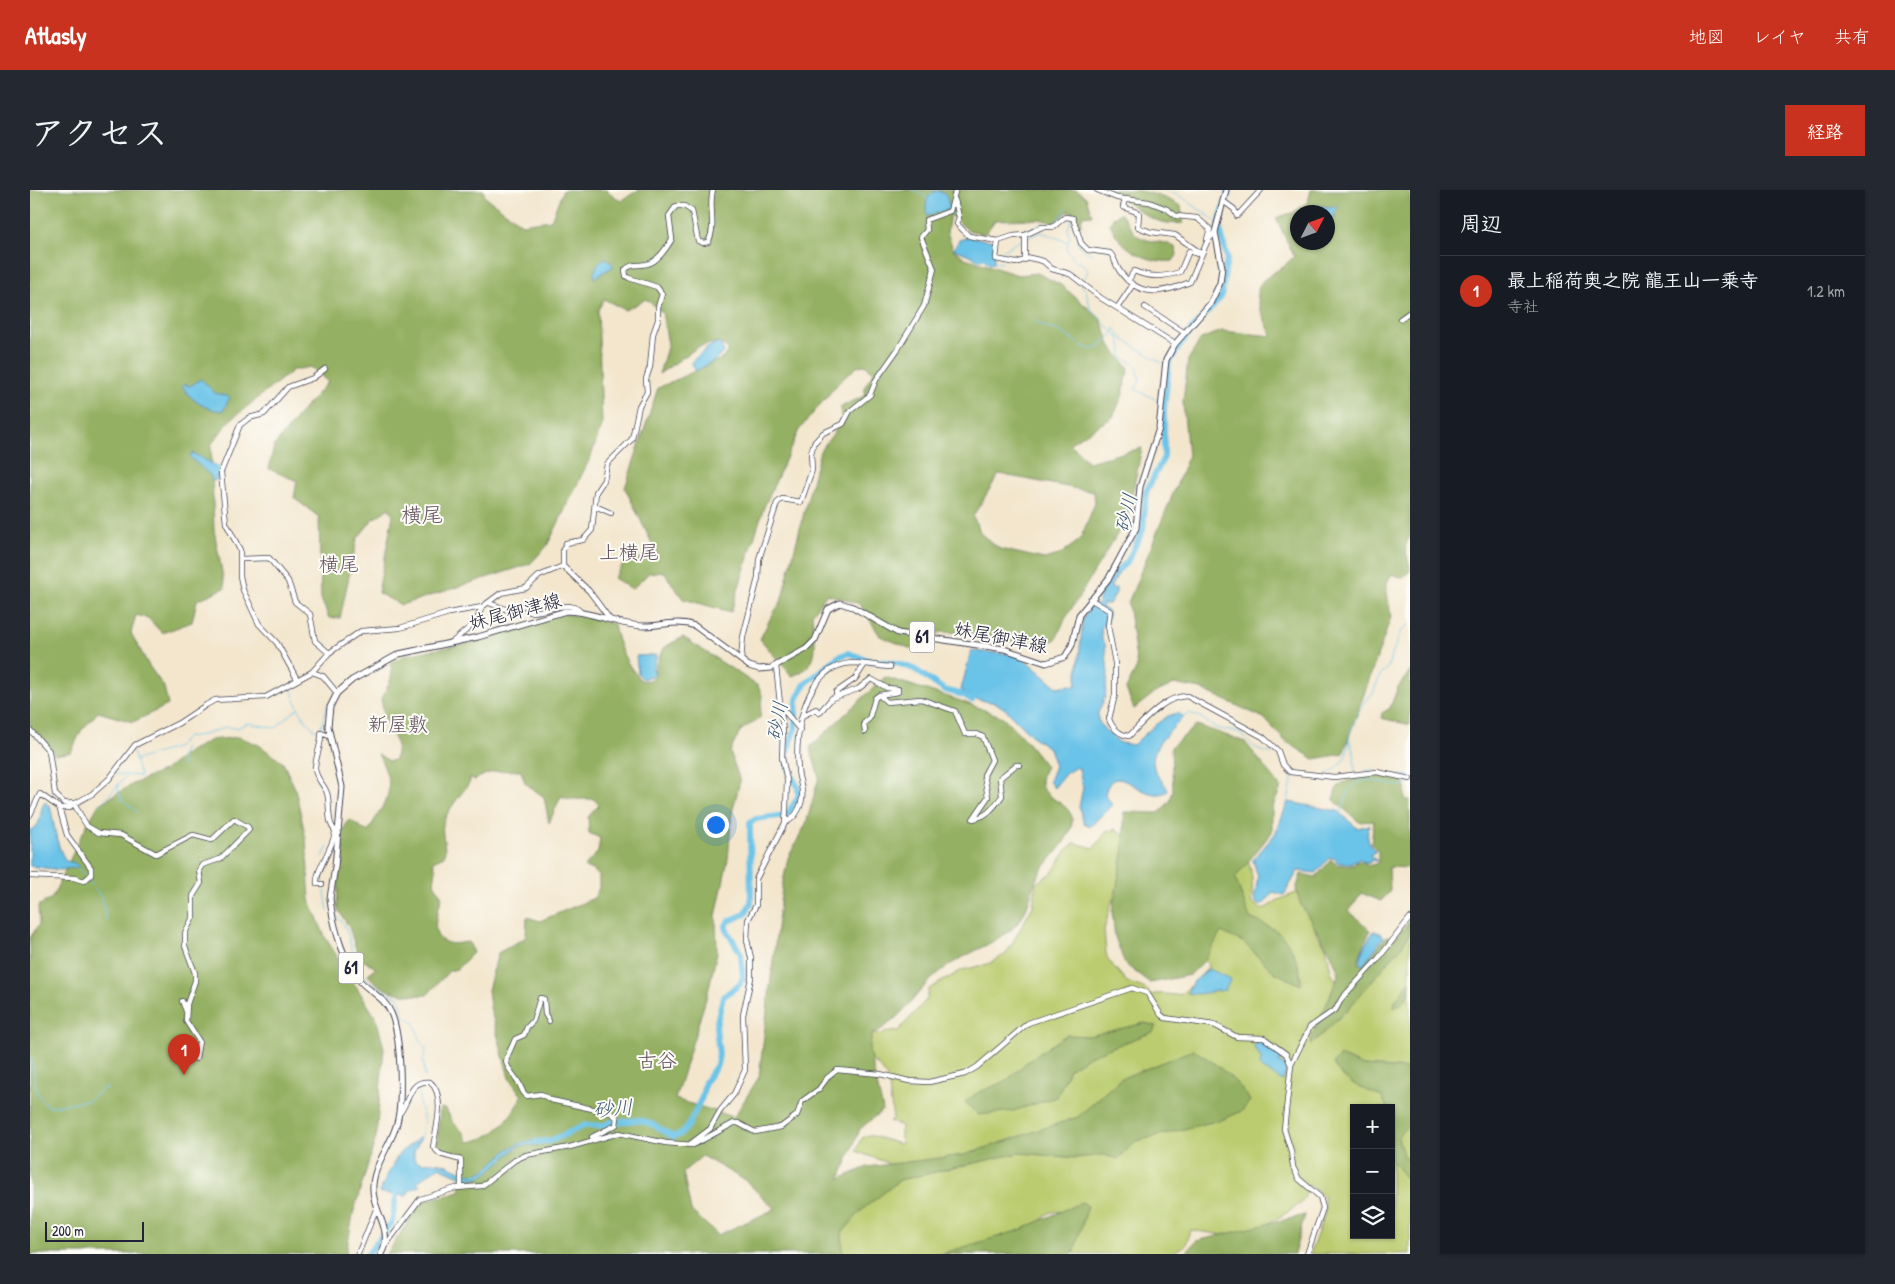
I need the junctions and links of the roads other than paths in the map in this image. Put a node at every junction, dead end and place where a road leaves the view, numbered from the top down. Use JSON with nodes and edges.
{"nodes":[{"id":1,"x":713,"y":190,"type":"edge"},
{"id":2,"x":1097,"y":190,"type":"edge"},
{"id":3,"x":1226,"y":190,"type":"edge"},
{"id":4,"x":1261,"y":190,"type":"edge"},
{"id":5,"x":955,"y":191,"type":"edge"},
{"id":6,"x":1126,"y":199,"type":"junction"},
{"id":7,"x":1225,"y":202,"type":"junction"},
{"id":8,"x":1215,"y":232,"type":"junction"},
{"id":9,"x":1025,"y":235,"type":"junction"},
{"id":10,"x":998,"y":241,"type":"junction"},
{"id":11,"x":1207,"y":242,"type":"junction"},
{"id":12,"x":1201,"y":255,"type":"junction"},
{"id":13,"x":1025,"y":259,"type":"junction"},
{"id":14,"x":1128,"y":281,"type":"junction"},
{"id":15,"x":1132,"y":286,"type":"junction"},
{"id":16,"x":1145,"y":307,"type":"dead end"},
{"id":17,"x":1117,"y":308,"type":"junction"},
{"id":18,"x":1410,"y":312,"type":"edge"},
{"id":19,"x":1400,"y":319,"type":"dead end"},
{"id":20,"x":1185,"y":333,"type":"junction"},
{"id":21,"x":1175,"y":344,"type":"junction"},
{"id":22,"x":325,"y":369,"type":"dead end"},
{"id":23,"x":595,"y":506,"type":"junction"},
{"id":24,"x":611,"y":514,"type":"dead end"},
{"id":25,"x":241,"y":559,"type":"junction"},
{"id":26,"x":563,"y":566,"type":"junction"},
{"id":27,"x":1090,"y":599,"type":"junction"},
{"id":28,"x":489,"y":603,"type":"junction"},
{"id":29,"x":482,"y":607,"type":"junction"},
{"id":30,"x":580,"y":612,"type":"junction"},
{"id":31,"x":608,"y":618,"type":"junction"},
{"id":32,"x":450,"y":643,"type":"junction"},
{"id":33,"x":329,"y":654,"type":"junction"},
{"id":34,"x":740,"y":660,"type":"junction"},
{"id":35,"x":865,"y":664,"type":"junction"},
{"id":36,"x":776,"y":666,"type":"junction"},
{"id":37,"x":890,"y":667,"type":"dead end"},
{"id":38,"x":312,"y":672,"type":"junction"},
{"id":39,"x":297,"y":679,"type":"junction"},
{"id":40,"x":337,"y":693,"type":"junction"},
{"id":41,"x":879,"y":695,"type":"junction"},
{"id":42,"x":837,"y":696,"type":"junction"},
{"id":43,"x":781,"y":706,"type":"junction"},
{"id":44,"x":804,"y":714,"type":"junction"},
{"id":45,"x":799,"y":729,"type":"junction"},
{"id":46,"x":30,"y":730,"type":"edge"},
{"id":47,"x":865,"y":732,"type":"dead end"},
{"id":48,"x":329,"y":736,"type":"junction"},
{"id":49,"x":1019,"y":766,"type":"dead end"},
{"id":50,"x":1410,"y":779,"type":"edge"},
{"id":51,"x":73,"y":804,"type":"junction"},
{"id":52,"x":59,"y":807,"type":"junction"},
{"id":53,"x":30,"y":815,"type":"edge"},
{"id":54,"x":785,"y":820,"type":"junction"},
{"id":55,"x":337,"y":833,"type":"junction"},
{"id":56,"x":30,"y":876,"type":"edge"},
{"id":57,"x":322,"y":884,"type":"dead end"},
{"id":58,"x":1410,"y":918,"type":"edge"},
{"id":59,"x":182,"y":1001,"type":"dead end"},
{"id":60,"x":187,"y":1012,"type":"junction"},
{"id":61,"x":549,"y":1021,"type":"dead end"},
{"id":62,"x":196,"y":1058,"type":"dead end"},
{"id":63,"x":1291,"y":1065,"type":"junction"},
{"id":64,"x":400,"y":1113,"type":"junction"},
{"id":65,"x":590,"y":1140,"type":"junction"},
{"id":66,"x":689,"y":1145,"type":"junction"},
{"id":67,"x":461,"y":1187,"type":"junction"},
{"id":68,"x":377,"y":1207,"type":"junction"},
{"id":69,"x":385,"y":1246,"type":"junction"},
{"id":70,"x":358,"y":1254,"type":"edge"},
{"id":71,"x":381,"y":1254,"type":"edge"},
{"id":72,"x":1308,"y":1254,"type":"edge"}],
"edges":[{"from":1,"to":23,"type":"street"},
{"from":2,"to":6,"type":"street"},
{"from":3,"to":7,"type":"main road","name":"妹尾御津線","number":"61"},
{"from":4,"to":7,"type":"street"},
{"from":5,"to":10,"type":"street"},
{"from":5,"to":34,"type":"street"},
{"from":6,"to":11,"type":"street"},
{"from":6,"to":12,"type":"street"},
{"from":7,"to":8,"type":"main road","name":"妹尾御津線","number":"61"},
{"from":8,"to":11,"type":"street"},
{"from":8,"to":20,"type":"main road","name":"妹尾御津線","number":"61"},
{"from":9,"to":10,"type":"street"},
{"from":9,"to":13,"type":"street"},
{"from":9,"to":14,"type":"street"},
{"from":10,"to":13,"type":"street"},
{"from":11,"to":12,"type":"street"},
{"from":12,"to":14,"type":"street"},
{"from":12,"to":15,"type":"street"},
{"from":13,"to":17,"type":"street"},
{"from":14,"to":15,"type":"street"},
{"from":15,"to":17,"type":"street"},
{"from":16,"to":20,"type":"street"},
{"from":17,"to":21,"type":"street"},
{"from":18,"to":19,"type":"street"},
{"from":20,"to":21,"type":"main road","name":"妹尾御津線","number":"61"},
{"from":21,"to":27,"type":"main road","name":"妹尾御津線","number":"61"},
{"from":22,"to":25,"type":"street"},
{"from":23,"to":24,"type":"street"},
{"from":23,"to":26,"type":"street"},
{"from":25,"to":33,"type":"street"},
{"from":25,"to":39,"type":"street"},
{"from":26,"to":28,"type":"street"},
{"from":26,"to":31,"type":"street"},
{"from":27,"to":36,"type":"main road","name":"妹尾御津線","number":"61"},
{"from":27,"to":50,"type":"street"},
{"from":28,"to":29,"type":"street"},
{"from":28,"to":30,"type":"street"},
{"from":29,"to":32,"type":"street"},
{"from":29,"to":33,"type":"street"},
{"from":30,"to":31,"type":"main road","name":"妹尾御津線"},
{"from":30,"to":32,"type":"main road","name":"妹尾御津線"},
{"from":31,"to":34,"type":"main road","name":"妹尾御津線"},
{"from":32,"to":40,"type":"main road","name":"妹尾御津線"},
{"from":33,"to":38,"type":"street"},
{"from":34,"to":36,"type":"main road","name":"妹尾御津線"},
{"from":35,"to":37,"type":"street"},
{"from":35,"to":42,"type":"street"},
{"from":35,"to":44,"type":"street"},
{"from":36,"to":43,"type":"street"},
{"from":38,"to":39,"type":"street"},
{"from":38,"to":40,"type":"street"},
{"from":39,"to":51,"type":"street"},
{"from":40,"to":48,"type":"main road","number":"61"},
{"from":41,"to":42,"type":"street"},
{"from":41,"to":47,"type":"street"},
{"from":41,"to":49,"type":"street"},
{"from":42,"to":44,"type":"street"},
{"from":43,"to":45,"type":"street"},
{"from":43,"to":54,"type":"street"},
{"from":44,"to":45,"type":"street"},
{"from":45,"to":54,"type":"street"},
{"from":46,"to":51,"type":"street"},
{"from":48,"to":55,"type":"main road","number":"61"},
{"from":48,"to":55,"type":"street"},
{"from":51,"to":52,"type":"street"},
{"from":51,"to":60,"type":"street"},
{"from":52,"to":53,"type":"street"},
{"from":52,"to":56,"type":"street"},
{"from":54,"to":66,"type":"street"},
{"from":55,"to":57,"type":"street"},
{"from":55,"to":64,"type":"main road","number":"61"},
{"from":58,"to":63,"type":"street"},
{"from":59,"to":60,"type":"street"},
{"from":60,"to":62,"type":"street"},
{"from":61,"to":65,"type":"street"},
{"from":63,"to":66,"type":"street"},
{"from":63,"to":72,"type":"street"},
{"from":64,"to":67,"type":"street"},
{"from":64,"to":68,"type":"main road","number":"61"},
{"from":65,"to":66,"type":"street"},
{"from":65,"to":67,"type":"street"},
{"from":67,"to":69,"type":"street"},
{"from":68,"to":69,"type":"main road","number":"61"},
{"from":68,"to":70,"type":"street"},
{"from":69,"to":71,"type":"main road","number":"61"}]}
